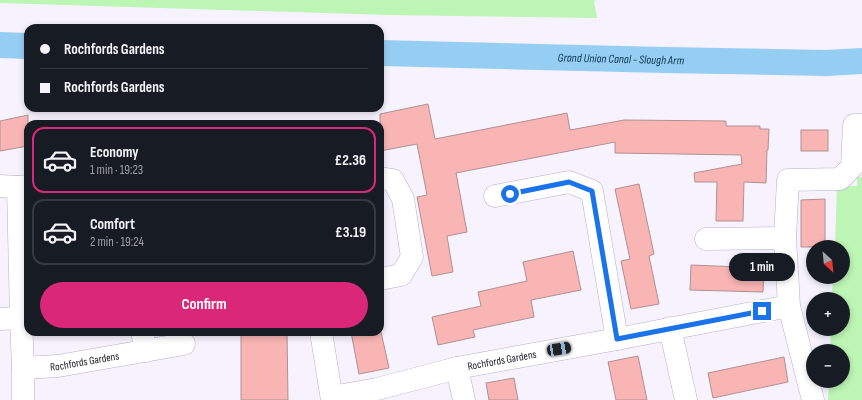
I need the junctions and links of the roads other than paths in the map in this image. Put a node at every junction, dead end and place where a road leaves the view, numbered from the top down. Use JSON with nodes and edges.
{"nodes":[{"id":1,"x":862,"y":125,"type":"edge"},
{"id":2,"x":384,"y":179,"type":"edge"},
{"id":3,"x":15,"y":186,"type":"edge"},
{"id":4,"x":495,"y":196,"type":"dead end"},
{"id":5,"x":785,"y":238,"type":"junction"},
{"id":6,"x":706,"y":239,"type":"dead end"},
{"id":7,"x":384,"y":278,"type":"edge"},
{"id":8,"x":789,"y":306,"type":"junction"},
{"id":9,"x":10,"y":319,"type":"edge"},
{"id":10,"x":670,"y":328,"type":"junction"},
{"id":11,"x":322,"y":336,"type":"edge"},
{"id":12,"x":617,"y":339,"type":"junction"},
{"id":13,"x":144,"y":342,"type":"edge"},
{"id":14,"x":184,"y":344,"type":"dead end"},
{"id":15,"x":23,"y":368,"type":"junction"},
{"id":16,"x":457,"y":368,"type":"junction"},
{"id":17,"x":332,"y":399,"type":"edge"},
{"id":18,"x":23,"y":400,"type":"edge"},
{"id":19,"x":464,"y":400,"type":"edge"},
{"id":20,"x":686,"y":400,"type":"edge"},
{"id":21,"x":813,"y":400,"type":"edge"}],
"edges":[{"from":1,"to":5,"type":"street"},
{"from":2,"to":7,"type":"street"},
{"from":3,"to":9,"type":"street"},
{"from":4,"to":12,"type":"street"},
{"from":5,"to":6,"type":"street"},
{"from":5,"to":8,"type":"street"},
{"from":8,"to":10,"type":"street","name":"Rochfords Gardens"},
{"from":8,"to":21,"type":"street"},
{"from":9,"to":15,"type":"street"},
{"from":10,"to":12,"type":"street","name":"Rochfords Gardens"},
{"from":10,"to":20,"type":"street"},
{"from":11,"to":17,"type":"street","name":"Rochfords Gardens"},
{"from":12,"to":16,"type":"street","name":"Rochfords Gardens"},
{"from":13,"to":14,"type":"street","name":"Rochfords Gardens"},
{"from":13,"to":15,"type":"street","name":"Rochfords Gardens"},
{"from":15,"to":18,"type":"street"},
{"from":16,"to":17,"type":"street","name":"Rochfords Gardens"},
{"from":16,"to":19,"type":"street","name":"Rochfords Gardens"}]}
